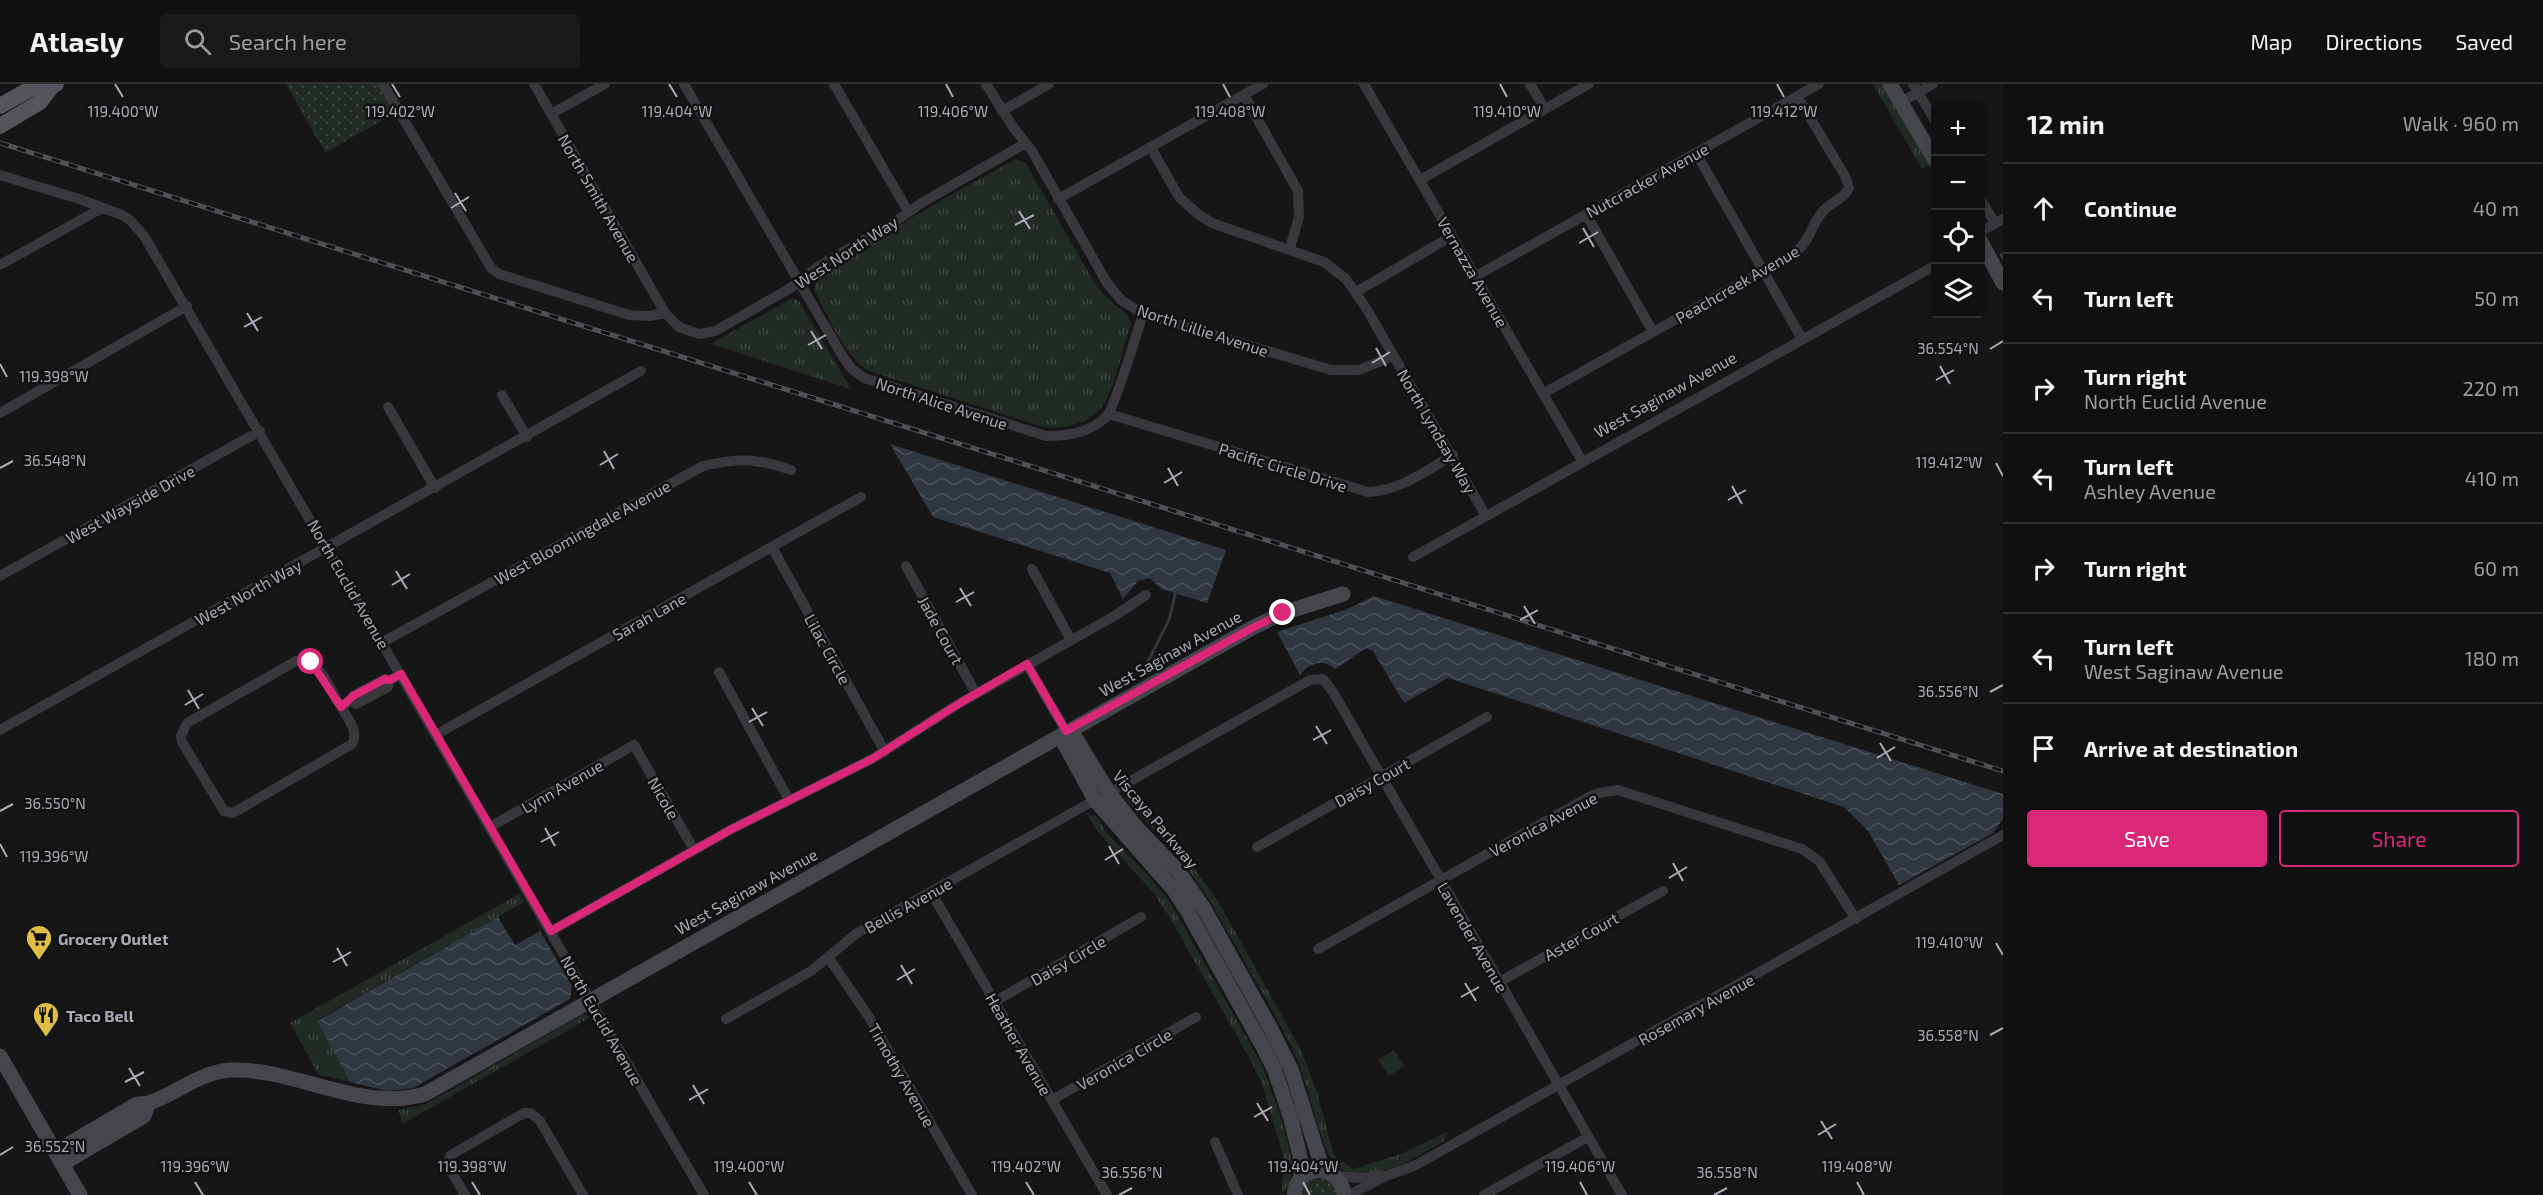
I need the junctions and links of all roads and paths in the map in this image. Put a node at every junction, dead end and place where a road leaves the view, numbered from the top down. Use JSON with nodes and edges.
{"nodes":[{"id":1,"x":383,"y":84,"type":"edge"},
{"id":2,"x":534,"y":84,"type":"edge"},
{"id":3,"x":605,"y":84,"type":"edge"},
{"id":4,"x":684,"y":84,"type":"edge"},
{"id":5,"x":834,"y":84,"type":"edge"},
{"id":6,"x":986,"y":84,"type":"edge"},
{"id":7,"x":1049,"y":84,"type":"edge"},
{"id":8,"x":1263,"y":84,"type":"edge"},
{"id":9,"x":1364,"y":84,"type":"edge"},
{"id":10,"x":1530,"y":84,"type":"edge"},
{"id":11,"x":1589,"y":84,"type":"edge"},
{"id":12,"x":1819,"y":84,"type":"edge"},
{"id":13,"x":1890,"y":84,"type":"edge"},
{"id":14,"x":1933,"y":84,"type":"edge"},
{"id":15,"x":54,"y":85,"type":"edge"},
{"id":16,"x":1916,"y":88,"type":"edge"},
{"id":17,"x":1244,"y":95,"type":"junction"},
{"id":18,"x":1797,"y":96,"type":"junction"},
{"id":19,"x":1901,"y":102,"type":"junction"},
{"id":20,"x":0,"y":106,"type":"edge"},
{"id":21,"x":1545,"y":109,"type":"junction"},
{"id":22,"x":1002,"y":111,"type":"junction"},
{"id":23,"x":551,"y":114,"type":"junction"},
{"id":24,"x":1931,"y":115,"type":"edge"},
{"id":25,"x":0,"y":126,"type":"edge"},
{"id":26,"x":1026,"y":143,"type":"junction"},
{"id":27,"x":1151,"y":148,"type":"junction"},
{"id":28,"x":1696,"y":153,"type":"junction"},
{"id":29,"x":1932,"y":156,"type":"edge"},
{"id":30,"x":0,"y":175,"type":"edge"},
{"id":31,"x":1420,"y":180,"type":"junction"},
{"id":32,"x":1058,"y":199,"type":"junction"},
{"id":33,"x":1985,"y":205,"type":"edge"},
{"id":34,"x":102,"y":208,"type":"junction"},
{"id":35,"x":908,"y":211,"type":"junction"},
{"id":36,"x":1586,"y":214,"type":"junction"},
{"id":37,"x":1999,"y":221,"type":"edge"},
{"id":38,"x":1985,"y":229,"type":"edge"},
{"id":39,"x":1452,"y":236,"type":"junction"},
{"id":40,"x":1290,"y":248,"type":"junction"},
{"id":41,"x":1985,"y":249,"type":"edge"},
{"id":42,"x":0,"y":265,"type":"edge"},
{"id":43,"x":1931,"y":267,"type":"edge"},
{"id":44,"x":1762,"y":271,"type":"junction"},
{"id":45,"x":1476,"y":276,"type":"junction"},
{"id":46,"x":798,"y":282,"type":"junction"},
{"id":47,"x":2003,"y":283,"type":"edge"},
{"id":48,"x":1356,"y":292,"type":"junction"},
{"id":49,"x":187,"y":306,"type":"junction"},
{"id":50,"x":665,"y":313,"type":"junction"},
{"id":51,"x":1143,"y":314,"type":"junction"},
{"id":52,"x":1653,"y":332,"type":"junction"},
{"id":53,"x":1802,"y":339,"type":"junction"},
{"id":54,"x":1393,"y":356,"type":"junction"},
{"id":55,"x":641,"y":371,"type":"dead end"},
{"id":56,"x":1544,"y":393,"type":"junction"},
{"id":57,"x":502,"y":395,"type":"dead end"},
{"id":58,"x":388,"y":407,"type":"dead end"},
{"id":59,"x":0,"y":413,"type":"edge"},
{"id":60,"x":1109,"y":414,"type":"junction"},
{"id":61,"x":260,"y":431,"type":"junction"},
{"id":62,"x":527,"y":437,"type":"junction"},
{"id":63,"x":1453,"y":455,"type":"junction"},
{"id":64,"x":1582,"y":461,"type":"junction"},
{"id":65,"x":791,"y":470,"type":"dead end"},
{"id":66,"x":435,"y":488,"type":"junction"},
{"id":67,"x":861,"y":497,"type":"dead end"},
{"id":68,"x":1486,"y":516,"type":"junction"},
{"id":69,"x":772,"y":547,"type":"junction"},
{"id":70,"x":328,"y":548,"type":"junction"},
{"id":71,"x":1413,"y":557,"type":"dead end"},
{"id":72,"x":906,"y":566,"type":"dead end"},
{"id":73,"x":1032,"y":569,"type":"dead end"},
{"id":74,"x":0,"y":576,"type":"edge"},
{"id":75,"x":1343,"y":594,"type":"dead end"},
{"id":76,"x":1146,"y":595,"type":"dead end"},
{"id":77,"x":1071,"y":640,"type":"junction"},
{"id":78,"x":383,"y":642,"type":"junction"},
{"id":79,"x":1027,"y":664,"type":"junction"},
{"id":80,"x":719,"y":672,"type":"dead end"},
{"id":81,"x":401,"y":674,"type":"junction"},
{"id":82,"x":1323,"y":680,"type":"joint"},
{"id":83,"x":976,"y":694,"type":"junction"},
{"id":84,"x":345,"y":704,"type":"junction"},
{"id":85,"x":1487,"y":717,"type":"dead end"},
{"id":86,"x":0,"y":729,"type":"edge"},
{"id":87,"x":1066,"y":731,"type":"junction"},
{"id":88,"x":437,"y":734,"type":"junction"},
{"id":89,"x":634,"y":745,"type":"joint"},
{"id":90,"x":885,"y":752,"type":"junction"},
{"id":91,"x":1381,"y":778,"type":"junction"},
{"id":92,"x":1102,"y":797,"type":"junction"},
{"id":93,"x":789,"y":800,"type":"junction"},
{"id":94,"x":490,"y":827,"type":"junction"},
{"id":95,"x":2003,"y":835,"type":"edge"},
{"id":96,"x":1257,"y":847,"type":"dead end"},
{"id":97,"x":694,"y":850,"type":"junction"},
{"id":98,"x":1158,"y":870,"type":"junction"},
{"id":99,"x":1440,"y":880,"type":"junction"},
{"id":100,"x":1664,"y":891,"type":"dead end"},
{"id":101,"x":931,"y":892,"type":"junction"},
{"id":102,"x":1203,"y":907,"type":"junction"},
{"id":103,"x":1141,"y":917,"type":"dead end"},
{"id":104,"x":1856,"y":920,"type":"junction"},
{"id":105,"x":551,"y":931,"type":"junction"},
{"id":106,"x":1318,"y":949,"type":"dead end"},
{"id":107,"x":828,"y":957,"type":"junction"},
{"id":108,"x":1499,"y":982,"type":"junction"},
{"id":109,"x":589,"y":999,"type":"junction"},
{"id":110,"x":994,"y":1002,"type":"junction"},
{"id":111,"x":1197,"y":1017,"type":"dead end"},
{"id":112,"x":726,"y":1019,"type":"dead end"},
{"id":113,"x":0,"y":1056,"type":"edge"},
{"id":114,"x":1558,"y":1086,"type":"junction"},
{"id":115,"x":1052,"y":1100,"type":"junction"},
{"id":116,"x":1588,"y":1137,"type":"junction"},
{"id":117,"x":1215,"y":1142,"type":"dead end"},
{"id":118,"x":59,"y":1158,"type":"junction"},
{"id":119,"x":1329,"y":1173,"type":"junction"},
{"id":120,"x":1386,"y":1176,"type":"junction"},
{"id":121,"x":1301,"y":1177,"type":"junction"},
{"id":122,"x":1293,"y":1194,"type":"edge"},
{"id":123,"x":80,"y":1195,"type":"edge"},
{"id":124,"x":465,"y":1195,"type":"edge"},
{"id":125,"x":584,"y":1195,"type":"edge"},
{"id":126,"x":704,"y":1195,"type":"edge"},
{"id":127,"x":972,"y":1195,"type":"edge"},
{"id":128,"x":1107,"y":1195,"type":"edge"},
{"id":129,"x":1238,"y":1195,"type":"edge"},
{"id":130,"x":1346,"y":1195,"type":"edge"},
{"id":131,"x":1484,"y":1195,"type":"edge"},
{"id":132,"x":1622,"y":1195,"type":"edge"}],
"edges":[{"from":1,"to":50,"type":"street"},
{"from":2,"to":23,"type":"street","name":"North Smith Avenue"},
{"from":3,"to":23,"type":"street"},
{"from":4,"to":46,"type":"street","name":"North Alice Avenue"},
{"from":5,"to":35,"type":"street"},
{"from":6,"to":22,"type":"street","name":"North Lillie Avenue"},
{"from":7,"to":22,"type":"street"},
{"from":8,"to":17,"type":"street"},
{"from":9,"to":31,"type":"street","name":"Vernazza Avenue"},
{"from":10,"to":21,"type":"street"},
{"from":11,"to":21,"type":"street"},
{"from":12,"to":18,"type":"street","name":"Nutcracker Avenue"},
{"from":13,"to":19,"type":"street"},
{"from":14,"to":16,"type":"street"},
{"from":15,"to":20,"type":"main road"},
{"from":15,"to":25,"type":"main road"},
{"from":16,"to":19,"type":"street"},
{"from":16,"to":24,"type":"street"},
{"from":17,"to":27,"type":"street"},
{"from":17,"to":40,"type":"street"},
{"from":18,"to":28,"type":"street","name":"Nutcracker Avenue"},
{"from":18,"to":44,"type":"street","name":"Peachcreek Avenue"},
{"from":19,"to":29,"type":"street"},
{"from":21,"to":31,"type":"street"},
{"from":22,"to":26,"type":"street","name":"North Lillie Avenue"},
{"from":23,"to":50,"type":"street","name":"North Smith Avenue"},
{"from":26,"to":32,"type":"street","name":"North Lillie Avenue"},
{"from":26,"to":35,"type":"street","name":"West North Way"},
{"from":27,"to":32,"type":"street"},
{"from":27,"to":40,"type":"street","name":"North Lyndsay Way"},
{"from":28,"to":36,"type":"street","name":"Nutcracker Avenue"},
{"from":28,"to":44,"type":"street"},
{"from":30,"to":34,"type":"street","name":"North Euclid Avenue"},
{"from":31,"to":39,"type":"street","name":"Vernazza Avenue"},
{"from":32,"to":51,"type":"street","name":"North Lillie Avenue"},
{"from":33,"to":37,"type":"street"},
{"from":34,"to":42,"type":"street"},
{"from":34,"to":49,"type":"street","name":"North Euclid Avenue"},
{"from":35,"to":46,"type":"street","name":"West North Way"},
{"from":36,"to":45,"type":"street","name":"Nutcracker Avenue"},
{"from":36,"to":52,"type":"street"},
{"from":37,"to":38,"type":"street"},
{"from":39,"to":45,"type":"street","name":"Vernazza Avenue"},
{"from":39,"to":48,"type":"street"},
{"from":40,"to":48,"type":"street","name":"North Lyndsay Way"},
{"from":41,"to":47,"type":"street"},
{"from":43,"to":53,"type":"street","name":"West Saginaw Avenue"},
{"from":44,"to":52,"type":"street","name":"Peachcreek Avenue"},
{"from":44,"to":53,"type":"street"},
{"from":45,"to":56,"type":"street","name":"Vernazza Avenue"},
{"from":46,"to":50,"type":"street","name":"West North Way"},
{"from":46,"to":60,"type":"street","name":"North Alice Avenue"},
{"from":48,"to":54,"type":"street","name":"North Lyndsay Way"},
{"from":49,"to":59,"type":"street"},
{"from":49,"to":61,"type":"street","name":"North Euclid Avenue"},
{"from":51,"to":54,"type":"street","name":"North Lillie Avenue"},
{"from":51,"to":60,"type":"street"},
{"from":52,"to":56,"type":"street","name":"Peachcreek Avenue"},
{"from":53,"to":64,"type":"street","name":"West Saginaw Avenue"},
{"from":54,"to":63,"type":"street","name":"North Lyndsay Way"},
{"from":55,"to":62,"type":"street","name":"West North Way"},
{"from":56,"to":64,"type":"street","name":"Vernazza Avenue"},
{"from":57,"to":62,"type":"street"},
{"from":58,"to":66,"type":"street"},
{"from":60,"to":63,"type":"street","name":"Pacific Circle Drive"},
{"from":61,"to":70,"type":"street","name":"North Euclid Avenue"},
{"from":61,"to":74,"type":"street","name":"West Wayside Drive"},
{"from":62,"to":66,"type":"street","name":"West North Way"},
{"from":63,"to":68,"type":"street","name":"North Lyndsay Way"},
{"from":64,"to":68,"type":"street","name":"West Saginaw Avenue"},
{"from":65,"to":78,"type":"street","name":"West Bloomingdale Avenue"},
{"from":66,"to":70,"type":"street","name":"West North Way"},
{"from":67,"to":69,"type":"street","name":"Sarah Lane"},
{"from":68,"to":71,"type":"street","name":"West Saginaw Avenue"},
{"from":69,"to":88,"type":"street","name":"Sarah Lane"},
{"from":69,"to":90,"type":"street","name":"Lilac Circle"},
{"from":70,"to":78,"type":"street","name":"North Euclid Avenue"},
{"from":70,"to":86,"type":"street","name":"West North Way"},
{"from":72,"to":83,"type":"street","name":"Jade Court"},
{"from":73,"to":77,"type":"street"},
{"from":75,"to":87,"type":"street","name":"West Saginaw Avenue"},
{"from":76,"to":77,"type":"street"},
{"from":77,"to":79,"type":"street"},
{"from":78,"to":81,"type":"street","name":"North Euclid Avenue"},
{"from":79,"to":83,"type":"street"},
{"from":79,"to":87,"type":"street"},
{"from":80,"to":93,"type":"street"},
{"from":81,"to":84,"type":"street"},
{"from":81,"to":88,"type":"street","name":"North Euclid Avenue"},
{"from":82,"to":91,"type":"street","name":"Lavender Avenue"},
{"from":82,"to":92,"type":"street","name":"Bellis Avenue"},
{"from":83,"to":90,"type":"street"},
{"from":84,"to":84,"type":"street"},
{"from":85,"to":91,"type":"street","name":"Daisy Court"},
{"from":87,"to":92,"type":"street","name":"Viscaya Parkway"},
{"from":87,"to":109,"type":"street","name":"West Saginaw Avenue"},
{"from":88,"to":94,"type":"street","name":"North Euclid Avenue"},
{"from":89,"to":94,"type":"street","name":"Lynn Avenue"},
{"from":89,"to":97,"type":"street","name":"Nicole"},
{"from":90,"to":93,"type":"street"},
{"from":91,"to":96,"type":"street","name":"Daisy Court"},
{"from":91,"to":99,"type":"street","name":"Lavender Avenue"},
{"from":92,"to":98,"type":"street","name":"Viscaya Parkway"},
{"from":92,"to":101,"type":"street","name":"Bellis Avenue"},
{"from":92,"to":102,"type":"street","name":"Viscaya Parkway"},
{"from":93,"to":97,"type":"street"},
{"from":94,"to":105,"type":"street","name":"North Euclid Avenue"},
{"from":95,"to":104,"type":"street","name":"Rosemary Avenue"},
{"from":97,"to":105,"type":"street"},
{"from":98,"to":102,"type":"street"},
{"from":98,"to":121,"type":"street","name":"Viscaya Parkway"},
{"from":99,"to":104,"type":"street","name":"Veronica Avenue"},
{"from":99,"to":106,"type":"street","name":"Veronica Avenue"},
{"from":99,"to":108,"type":"street","name":"Lavender Avenue"},
{"from":100,"to":108,"type":"street","name":"Aster Court"},
{"from":101,"to":107,"type":"street","name":"Bellis Avenue"},
{"from":101,"to":110,"type":"street","name":"Heather Avenue"},
{"from":102,"to":119,"type":"street","name":"Viscaya Parkway"},
{"from":103,"to":110,"type":"street","name":"Daisy Circle"},
{"from":104,"to":114,"type":"street","name":"Rosemary Avenue"},
{"from":105,"to":109,"type":"street","name":"North Euclid Avenue"},
{"from":107,"to":112,"type":"street","name":"Bellis Avenue"},
{"from":107,"to":127,"type":"street","name":"Timothy Avenue"},
{"from":108,"to":114,"type":"street","name":"Lavender Avenue"},
{"from":109,"to":118,"type":"street","name":"West Saginaw Avenue"},
{"from":109,"to":126,"type":"street","name":"North Euclid Avenue"},
{"from":110,"to":115,"type":"street","name":"Heather Avenue"},
{"from":111,"to":115,"type":"street","name":"Veronica Circle"},
{"from":113,"to":118,"type":"street"},
{"from":114,"to":116,"type":"street","name":"Lavender Avenue"},
{"from":114,"to":120,"type":"street","name":"Rosemary Avenue"},
{"from":115,"to":128,"type":"street","name":"Heather Avenue"},
{"from":116,"to":131,"type":"street"},
{"from":116,"to":132,"type":"street","name":"Lavender Avenue"},
{"from":117,"to":129,"type":"street"},
{"from":118,"to":123,"type":"street"},
{"from":119,"to":120,"type":"street","name":"Rosemary Avenue"},
{"from":119,"to":121,"type":"street"},
{"from":119,"to":130,"type":"street","name":"Viscaya Parkway"},
{"from":120,"to":130,"type":"street","name":"Rosemary Avenue"},
{"from":121,"to":122,"type":"street"},
{"from":124,"to":125,"type":"street"}]}
